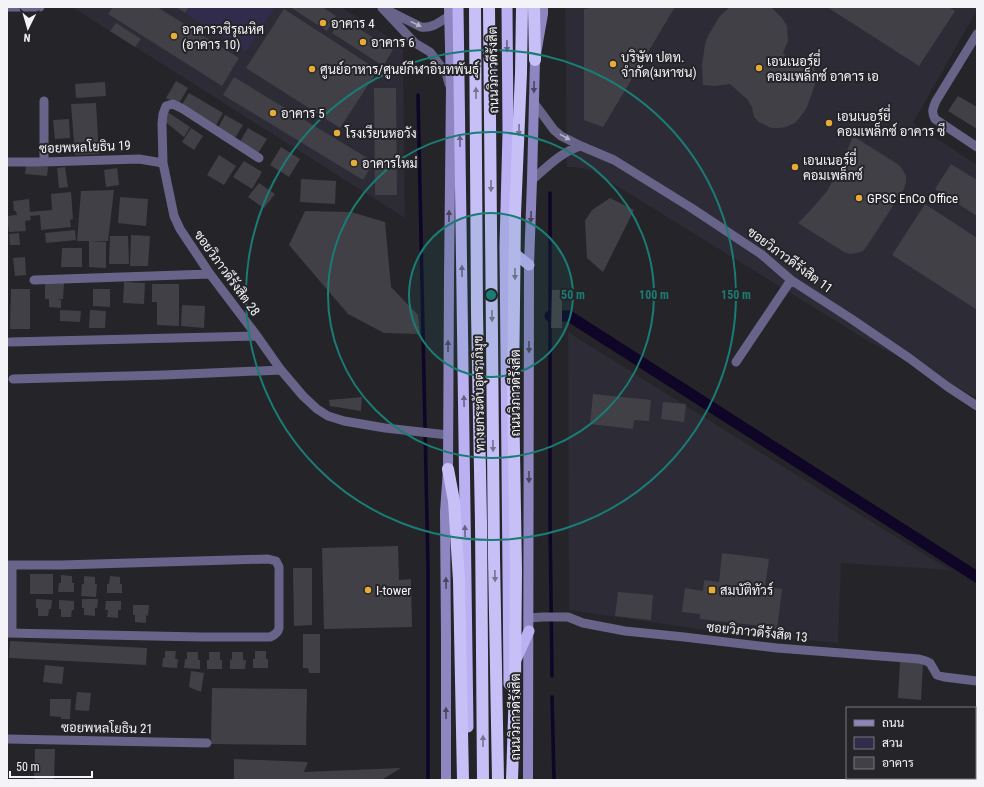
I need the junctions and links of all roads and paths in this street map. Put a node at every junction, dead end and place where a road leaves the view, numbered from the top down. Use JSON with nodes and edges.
{"nodes":[{"id":1,"x":7,"y":7,"type":"edge"},
{"id":2,"x":40,"y":7,"type":"edge"},
{"id":3,"x":458,"y":7,"type":"edge"},
{"id":4,"x":475,"y":7,"type":"edge"},
{"id":5,"x":489,"y":7,"type":"edge"},
{"id":6,"x":507,"y":7,"type":"edge"},
{"id":7,"x":522,"y":7,"type":"edge"},
{"id":8,"x":534,"y":7,"type":"edge"},
{"id":9,"x":543,"y":7,"type":"edge"},
{"id":10,"x":381,"y":8,"type":"edge"},
{"id":11,"x":449,"y":11,"type":"edge"},
{"id":12,"x":977,"y":34,"type":"edge"},
{"id":13,"x":535,"y":60,"type":"junction"},
{"id":14,"x":450,"y":88,"type":"junction"},
{"id":15,"x":44,"y":101,"type":"dead end"},
{"id":16,"x":534,"y":103,"type":"junction"},
{"id":17,"x":581,"y":146,"type":"junction"},
{"id":18,"x":977,"y":147,"type":"edge"},
{"id":19,"x":259,"y":158,"type":"dead end"},
{"id":20,"x":7,"y":162,"type":"edge"},
{"id":21,"x":44,"y":162,"type":"junction"},
{"id":22,"x":163,"y":163,"type":"junction"},
{"id":23,"x":532,"y":180,"type":"junction"},
{"id":24,"x":505,"y":246,"type":"junction"},
{"id":25,"x":529,"y":265,"type":"junction"},
{"id":26,"x":210,"y":274,"type":"junction"},
{"id":27,"x":34,"y":280,"type":"dead end"},
{"id":28,"x":791,"y":280,"type":"junction"},
{"id":29,"x":257,"y":336,"type":"junction"},
{"id":30,"x":10,"y":342,"type":"dead end"},
{"id":31,"x":736,"y":362,"type":"dead end"},
{"id":32,"x":281,"y":370,"type":"junction"},
{"id":33,"x":13,"y":379,"type":"dead end"},
{"id":34,"x":977,"y":406,"type":"edge"},
{"id":35,"x":448,"y":435,"type":"junction"},
{"id":36,"x":448,"y":469,"type":"junction"},
{"id":37,"x":9,"y":565,"type":"edge"},
{"id":38,"x":528,"y":618,"type":"junction"},
{"id":39,"x":529,"y":631,"type":"junction"},
{"id":40,"x":9,"y":633,"type":"edge"},
{"id":41,"x":509,"y":675,"type":"junction"},
{"id":42,"x":977,"y":681,"type":"edge"},
{"id":43,"x":7,"y":739,"type":"edge"},
{"id":44,"x":207,"y":743,"type":"dead end"},
{"id":45,"x":446,"y":780,"type":"edge"},
{"id":46,"x":463,"y":780,"type":"edge"},
{"id":47,"x":468,"y":780,"type":"edge"},
{"id":48,"x":483,"y":780,"type":"edge"},
{"id":49,"x":498,"y":780,"type":"edge"},
{"id":50,"x":512,"y":780,"type":"edge"},
{"id":51,"x":528,"y":780,"type":"edge"}],
"edges":[{"from":1,"to":2,"type":"street"},
{"from":47,"to":3,"type":"highway","one_way":true},
{"from":48,"to":4,"type":"highway","name":"ทางยกระดับอุตราภิมุข","one_way":true},
{"from":5,"to":49,"type":"highway","name":"ทางยกระดับอุตราภิมุข","one_way":true},
{"from":6,"to":24,"type":"highway","name":"ถนนวิภาวดีรังสิต","one_way":true},
{"from":7,"to":50,"type":"highway","one_way":true,"bridge":true},
{"from":8,"to":13,"type":"highway"},
{"from":9,"to":13,"type":"main road","name":"ถนนวิภาวดีรังสิต"},
{"from":10,"to":11,"type":"street","one_way":true},
{"from":10,"to":14,"type":"street"},
{"from":11,"to":14,"type":"main road"},
{"from":12,"to":18,"type":"street"},
{"from":13,"to":16,"type":"main road","name":"ถนนวิภาวดีรังสิต","one_way":true},
{"from":35,"to":14,"type":"main road","one_way":true},
{"from":15,"to":21,"type":"street"},
{"from":16,"to":17,"type":"street","name":"ซอยวิภาวดีรังสิต 11","one_way":true},
{"from":16,"to":23,"type":"main road","name":"ถนนวิภาวดีรังสิต"},
{"from":17,"to":23,"type":"street"},
{"from":17,"to":28,"type":"street","name":"ซอยวิภาวดีรังสิต 11"},
{"from":19,"to":22,"type":"street","name":"ซอยวิภาวดีรังสิต 28"},
{"from":20,"to":21,"type":"street","name":"ซอยพหลโยธิน 19"},
{"from":21,"to":22,"type":"street","name":"ซอยพหลโยธิน 19"},
{"from":22,"to":26,"type":"street","name":"ซอยวิภาวดีรังสิต 28"},
{"from":23,"to":25,"type":"main road","name":"ถนนวิภาวดีรังสิต","one_way":true},
{"from":24,"to":25,"type":"highway"},
{"from":24,"to":41,"type":"highway","name":"ถนนวิภาวดีรังสิต"},
{"from":25,"to":38,"type":"main road","name":"ถนนวิภาวดีรังสิต","one_way":true},
{"from":26,"to":27,"type":"street"},
{"from":26,"to":29,"type":"street","name":"ซอยวิภาวดีรังสิต 28"},
{"from":28,"to":31,"type":"street"},
{"from":28,"to":34,"type":"street","name":"ซอยวิภาวดีรังสิต 11"},
{"from":29,"to":30,"type":"street"},
{"from":29,"to":32,"type":"street","name":"ซอยวิภาวดีรังสิต 28"},
{"from":32,"to":33,"type":"street"},
{"from":32,"to":35,"type":"street","name":"ซอยวิภาวดีรังสิต 28"},
{"from":35,"to":36,"type":"main road"},
{"from":45,"to":36,"type":"main road","one_way":true},
{"from":36,"to":46,"type":"highway"},
{"from":37,"to":40,"type":"street"},
{"from":37,"to":40,"type":"street"},
{"from":38,"to":39,"type":"main road","name":"ถนนวิภาวดีรังสิต"},
{"from":38,"to":42,"type":"street","name":"ซอยวิภาวดีรังสิต 13"},
{"from":39,"to":41,"type":"highway"},
{"from":39,"to":51,"type":"main road","name":"ถนนวิภาวดีรังสิต"},
{"from":41,"to":50,"type":"highway","name":"ถนนวิภาวดีรังสิต"},
{"from":43,"to":44,"type":"street","name":"ซอยพหลโยธิน 21"}]}
